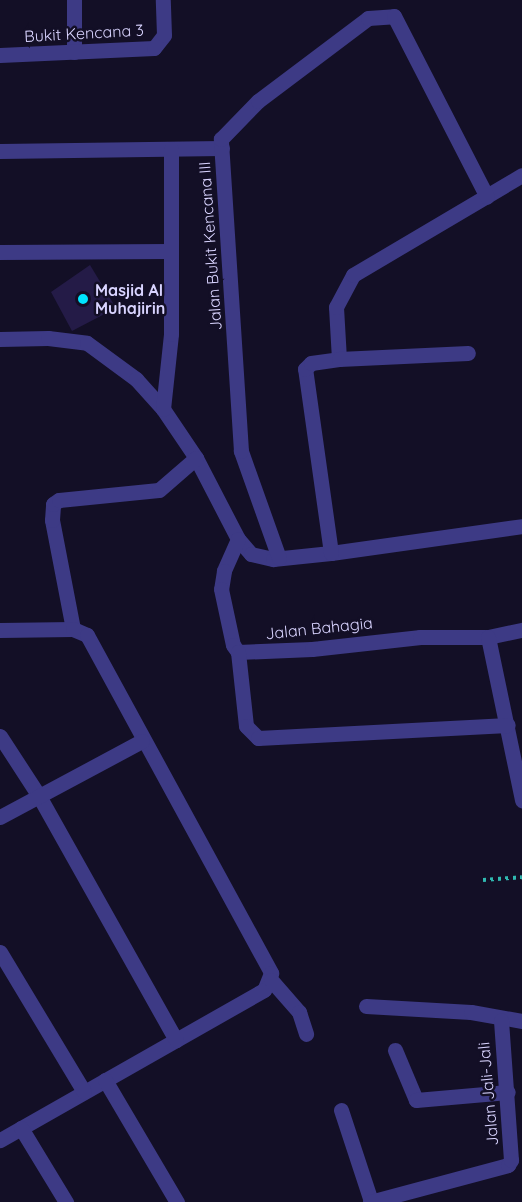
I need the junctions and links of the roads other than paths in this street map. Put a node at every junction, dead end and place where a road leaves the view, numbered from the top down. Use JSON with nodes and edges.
{"nodes":[{"id":1,"x":74,"y":0,"type":"edge"},
{"id":2,"x":163,"y":0,"type":"edge"},
{"id":3,"x":0,"y":49,"type":"edge"},
{"id":4,"x":74,"y":52,"type":"junction"},
{"id":5,"x":0,"y":55,"type":"edge"},
{"id":6,"x":222,"y":148,"type":"junction"},
{"id":7,"x":171,"y":149,"type":"junction"},
{"id":8,"x":0,"y":151,"type":"edge"},
{"id":9,"x":522,"y":175,"type":"edge"},
{"id":10,"x":487,"y":197,"type":"junction"},
{"id":11,"x":170,"y":251,"type":"junction"},
{"id":12,"x":0,"y":252,"type":"edge"},
{"id":13,"x":0,"y":339,"type":"edge"},
{"id":14,"x":468,"y":353,"type":"dead end"},
{"id":15,"x":339,"y":359,"type":"junction"},
{"id":16,"x":163,"y":409,"type":"junction"},
{"id":17,"x":196,"y":458,"type":"junction"},
{"id":18,"x":522,"y":526,"type":"edge"},
{"id":19,"x":238,"y":539,"type":"junction"},
{"id":20,"x":331,"y":553,"type":"junction"},
{"id":21,"x":279,"y":558,"type":"junction"},
{"id":22,"x":73,"y":629,"type":"junction"},
{"id":23,"x":0,"y":630,"type":"edge"},
{"id":24,"x":522,"y":630,"type":"edge"},
{"id":25,"x":488,"y":637,"type":"junction"},
{"id":26,"x":238,"y":652,"type":"junction"},
{"id":27,"x":508,"y":725,"type":"junction"},
{"id":28,"x":0,"y":736,"type":"edge"},
{"id":29,"x":142,"y":741,"type":"junction"},
{"id":30,"x":39,"y":796,"type":"junction"},
{"id":31,"x":522,"y":800,"type":"edge"},
{"id":32,"x":0,"y":817,"type":"edge"},
{"id":33,"x":0,"y":952,"type":"edge"},
{"id":34,"x":271,"y":980,"type":"junction"},
{"id":35,"x":366,"y":1006,"type":"dead end"},
{"id":36,"x":501,"y":1020,"type":"junction"},
{"id":37,"x":522,"y":1021,"type":"edge"},
{"id":38,"x":306,"y":1034,"type":"dead end"},
{"id":39,"x":176,"y":1040,"type":"junction"},
{"id":40,"x":395,"y":1050,"type":"dead end"},
{"id":41,"x":105,"y":1080,"type":"junction"},
{"id":42,"x":84,"y":1092,"type":"junction"},
{"id":43,"x":508,"y":1092,"type":"junction"},
{"id":44,"x":341,"y":1110,"type":"dead end"},
{"id":45,"x":21,"y":1128,"type":"junction"},
{"id":46,"x":0,"y":1140,"type":"edge"},
{"id":47,"x":515,"y":1164,"type":"edge"},
{"id":48,"x":420,"y":1196,"type":"edge"},
{"id":49,"x":66,"y":1202,"type":"edge"},
{"id":50,"x":177,"y":1202,"type":"edge"},
{"id":51,"x":371,"y":1202,"type":"edge"}],
"edges":[{"from":1,"to":4,"type":"street"},
{"from":2,"to":4,"type":"street","name":"Bukit Kencana 3"},
{"from":3,"to":5,"type":"street"},
{"from":4,"to":5,"type":"street","name":"Bukit Kencana 3"},
{"from":6,"to":7,"type":"street"},
{"from":6,"to":10,"type":"street","name":"Jalan Bukit Kencana III"},
{"from":6,"to":21,"type":"street","name":"Jalan Bukit Kencana III"},
{"from":7,"to":8,"type":"street"},
{"from":7,"to":11,"type":"street"},
{"from":9,"to":10,"type":"street"},
{"from":10,"to":15,"type":"street"},
{"from":11,"to":12,"type":"street"},
{"from":11,"to":16,"type":"street"},
{"from":13,"to":16,"type":"street"},
{"from":14,"to":15,"type":"street"},
{"from":15,"to":20,"type":"street"},
{"from":16,"to":17,"type":"street"},
{"from":17,"to":19,"type":"street"},
{"from":17,"to":22,"type":"street"},
{"from":18,"to":20,"type":"street"},
{"from":19,"to":21,"type":"street"},
{"from":19,"to":26,"type":"street"},
{"from":20,"to":21,"type":"street"},
{"from":22,"to":23,"type":"street"},
{"from":22,"to":29,"type":"street"},
{"from":24,"to":25,"type":"street","name":"Jalan Bahagia"},
{"from":25,"to":26,"type":"street","name":"Jalan Bahagia"},
{"from":25,"to":27,"type":"street"},
{"from":26,"to":27,"type":"street"},
{"from":27,"to":31,"type":"street"},
{"from":28,"to":30,"type":"street"},
{"from":29,"to":30,"type":"street"},
{"from":29,"to":34,"type":"street"},
{"from":30,"to":32,"type":"street"},
{"from":30,"to":39,"type":"street"},
{"from":33,"to":42,"type":"street"},
{"from":34,"to":38,"type":"street"},
{"from":34,"to":39,"type":"street"},
{"from":35,"to":36,"type":"street"},
{"from":36,"to":37,"type":"street"},
{"from":36,"to":43,"type":"street","name":"Jalan Jali-Jali"},
{"from":39,"to":41,"type":"street"},
{"from":40,"to":43,"type":"street"},
{"from":41,"to":42,"type":"street"},
{"from":41,"to":50,"type":"street"},
{"from":42,"to":45,"type":"street"},
{"from":43,"to":47,"type":"street","name":"Jalan Jali-Jali"},
{"from":44,"to":51,"type":"street"},
{"from":45,"to":46,"type":"street"},
{"from":45,"to":49,"type":"street"},
{"from":47,"to":48,"type":"street","name":"Jalan Jali-Jali"},
{"from":48,"to":51,"type":"street","name":"Jalan Jali-Jali"}]}
